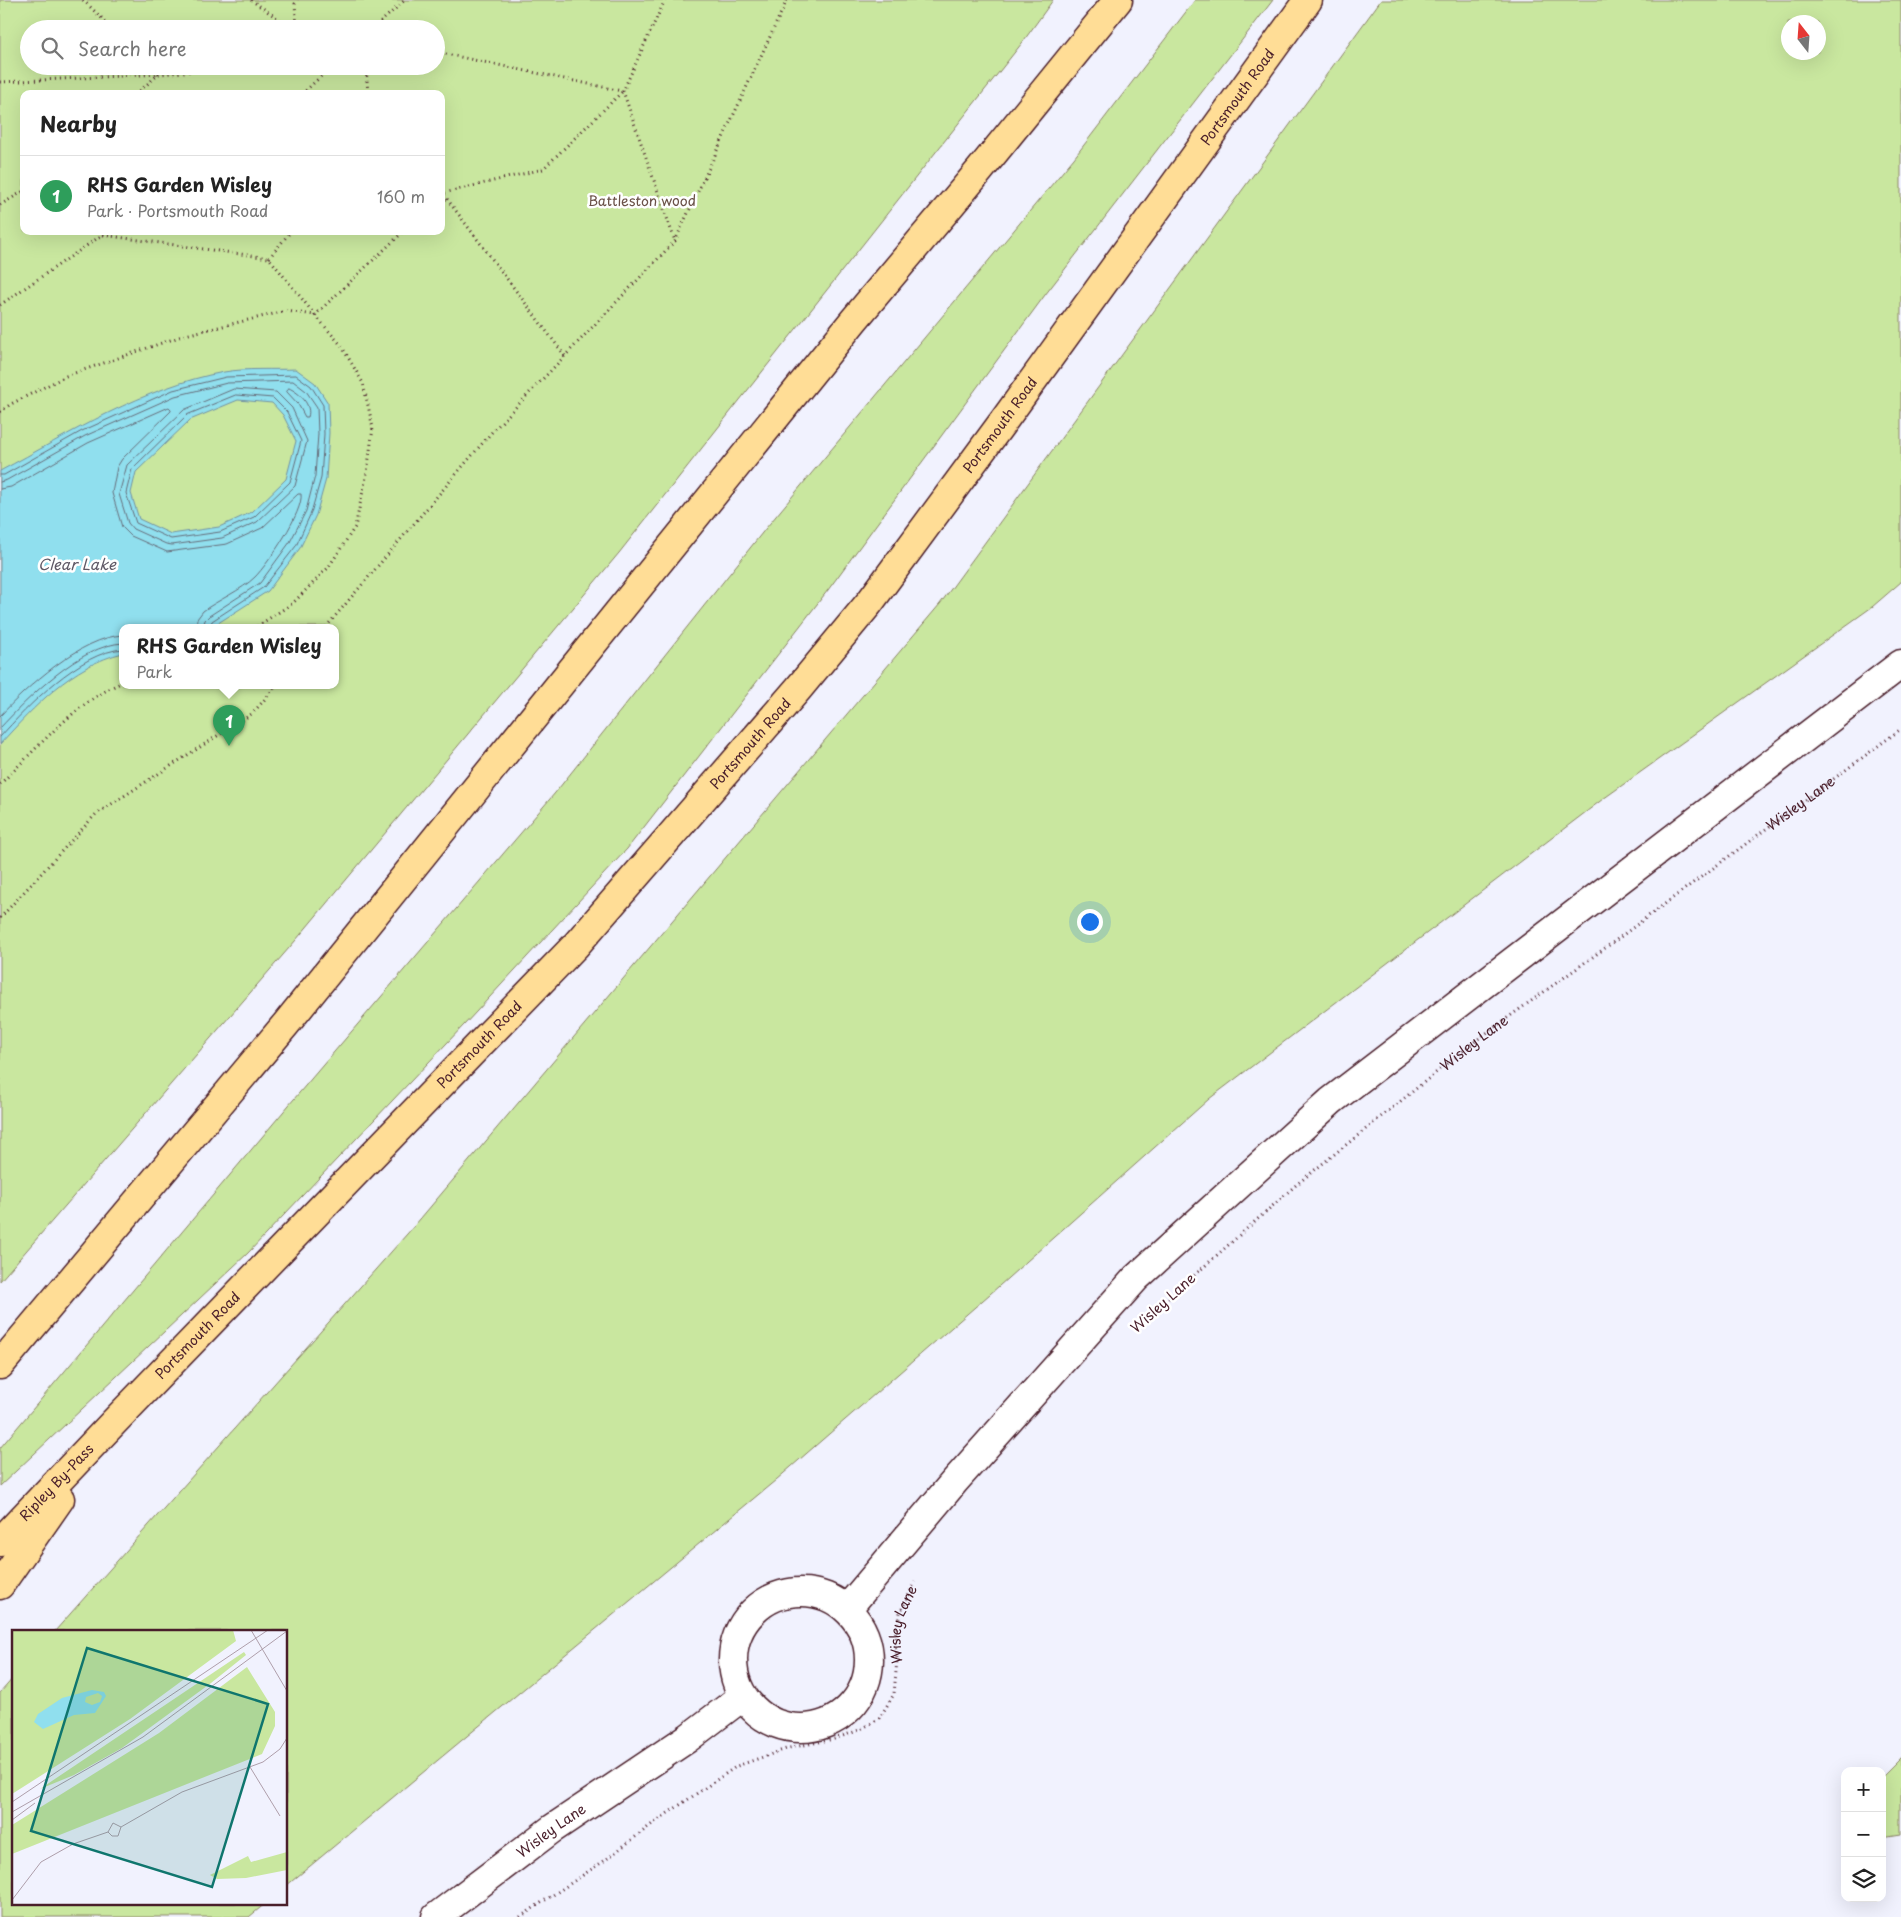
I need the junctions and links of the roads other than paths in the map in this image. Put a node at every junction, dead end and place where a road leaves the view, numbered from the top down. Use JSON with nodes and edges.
{"nodes":[{"id":1,"x":1118,"y":0,"type":"edge"},
{"id":2,"x":1308,"y":0,"type":"edge"},
{"id":3,"x":1901,"y":664,"type":"edge"},
{"id":4,"x":0,"y":1365,"type":"edge"},
{"id":5,"x":114,"y":1422,"type":"junction"},
{"id":6,"x":0,"y":1542,"type":"edge"},
{"id":7,"x":0,"y":1585,"type":"edge"},
{"id":8,"x":846,"y":1608,"type":"junction"},
{"id":9,"x":742,"y":1697,"type":"junction"},
{"id":10,"x":436,"y":1917,"type":"edge"}],
"edges":[{"from":1,"to":4,"type":"highway"},
{"from":2,"to":5,"type":"highway","name":"Portsmouth Road"},
{"from":3,"to":8,"type":"street"},
{"from":5,"to":6,"type":"highway","name":"Ripley By-Pass"},
{"from":5,"to":7,"type":"highway"},
{"from":8,"to":9,"type":"street"},
{"from":8,"to":9,"type":"street"},
{"from":9,"to":10,"type":"street","name":"Wisley Lane"}]}
